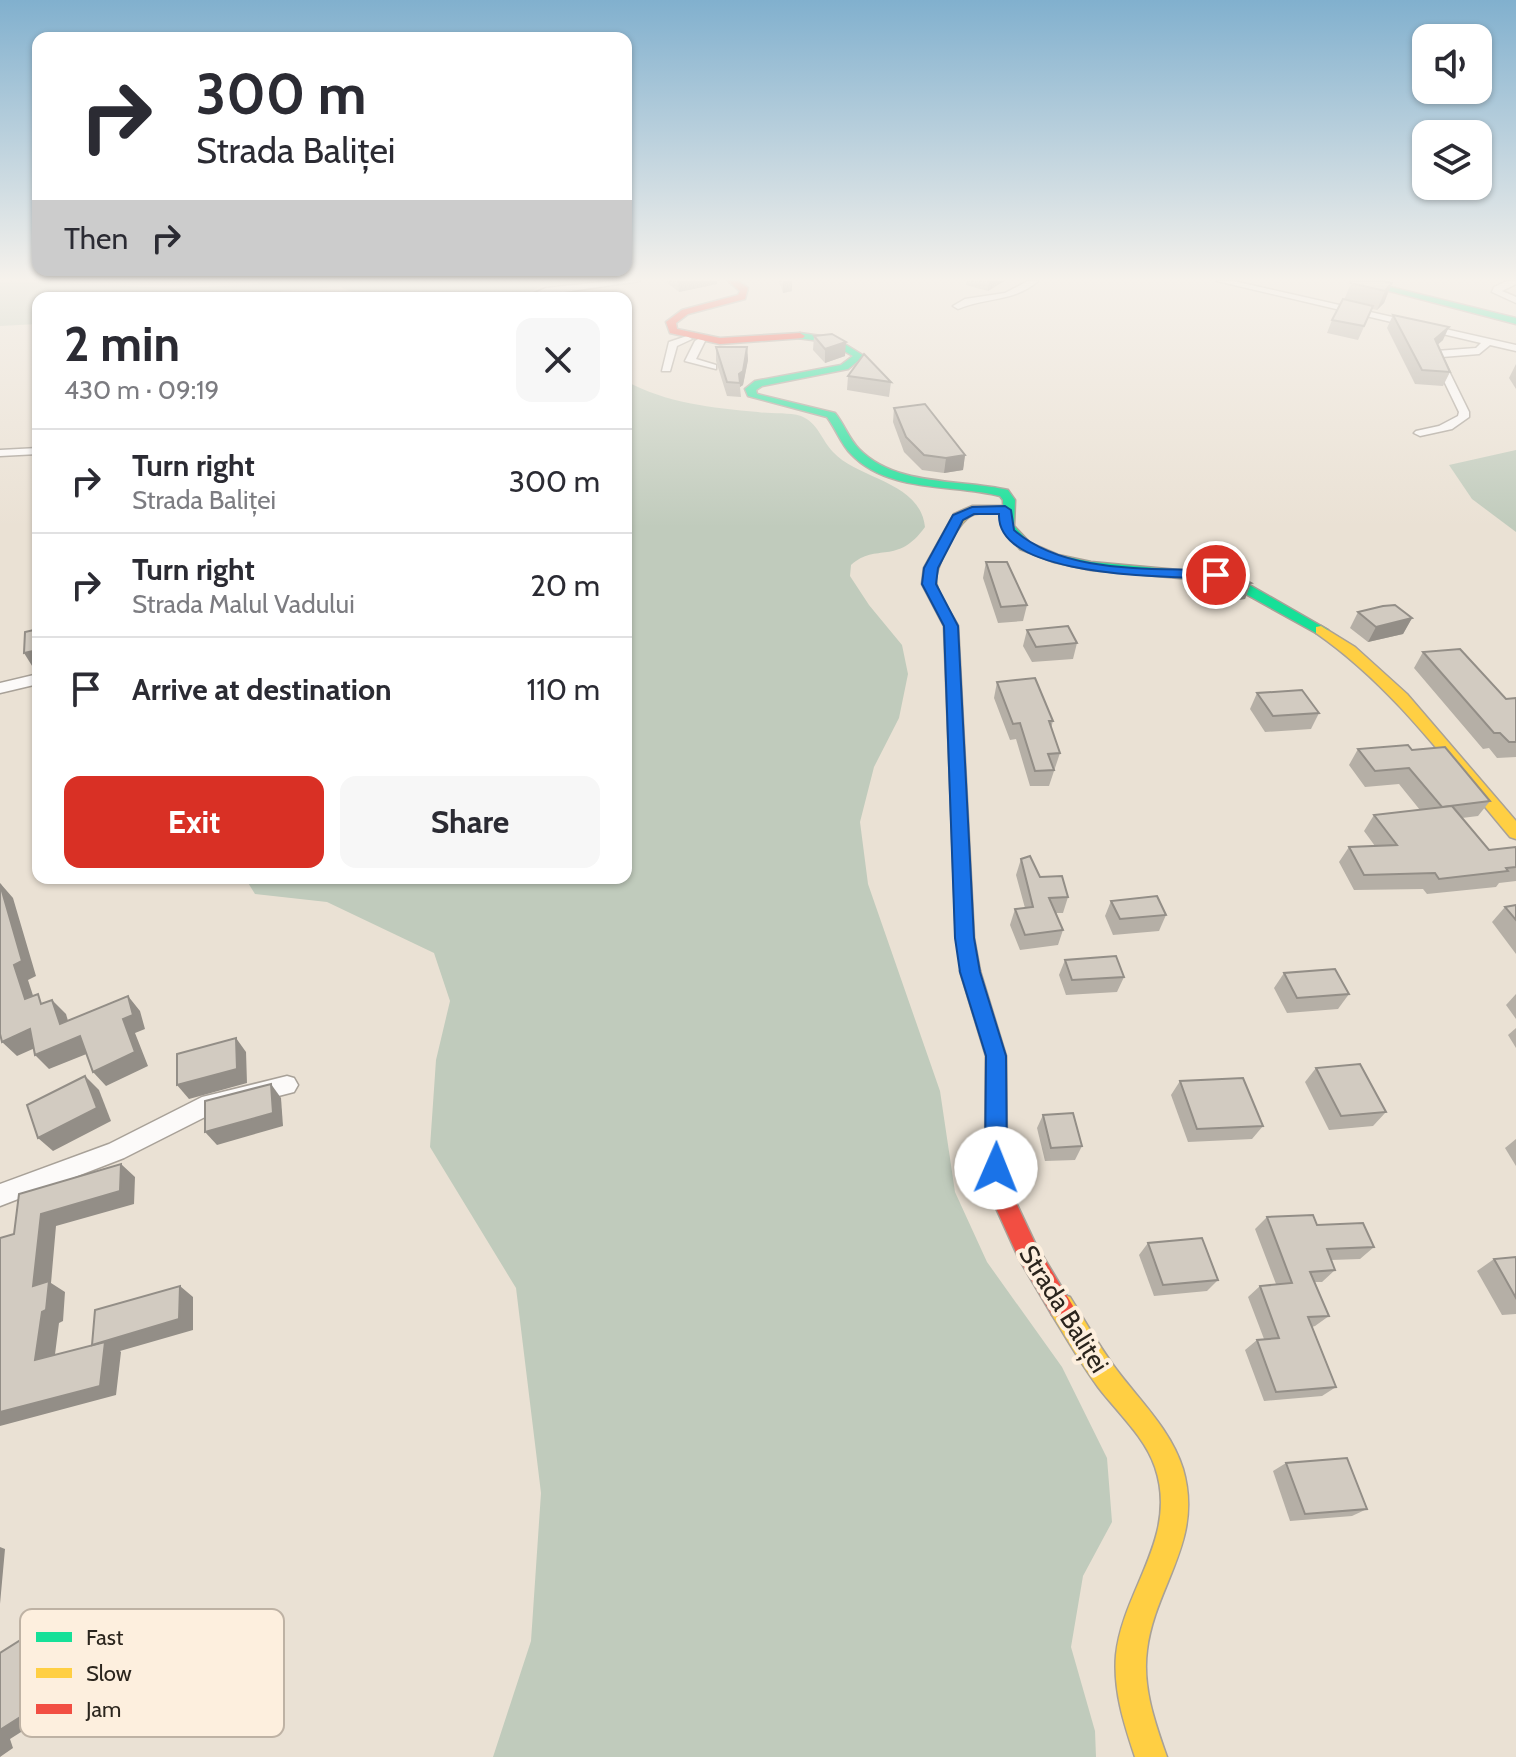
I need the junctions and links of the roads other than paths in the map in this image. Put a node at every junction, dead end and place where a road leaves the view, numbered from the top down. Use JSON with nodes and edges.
{"nodes":[{"id":1,"x":668,"y":363,"type":"edge"},
{"id":2,"x":697,"y":363,"type":"edge"},
{"id":3,"x":853,"y":363,"type":"edge"},
{"id":4,"x":1440,"y":363,"type":"edge"},
{"id":5,"x":712,"y":367,"type":"dead end"},
{"id":6,"x":666,"y":369,"type":"dead end"},
{"id":7,"x":1420,"y":433,"type":"dead end"},
{"id":8,"x":32,"y":451,"type":"edge"},
{"id":9,"x":0,"y":453,"type":"edge"},
{"id":10,"x":1005,"y":510,"type":"junction"},
{"id":11,"x":32,"y":680,"type":"edge"},
{"id":12,"x":0,"y":688,"type":"edge"},
{"id":13,"x":1516,"y":833,"type":"edge"},
{"id":14,"x":287,"y":1085,"type":"dead end"},
{"id":15,"x":0,"y":1195,"type":"edge"},
{"id":16,"x":1151,"y":1757,"type":"edge"}],
"edges":[{"from":1,"to":6,"type":"street"},
{"from":2,"to":5,"type":"street"},
{"from":3,"to":10,"type":"main road"},
{"from":4,"to":7,"type":"street"},
{"from":8,"to":9,"type":"street"},
{"from":10,"to":13,"type":"main road"},
{"from":10,"to":16,"type":"main road","name":"Strada Baliței"},
{"from":11,"to":12,"type":"street"},
{"from":14,"to":15,"type":"street"}]}
